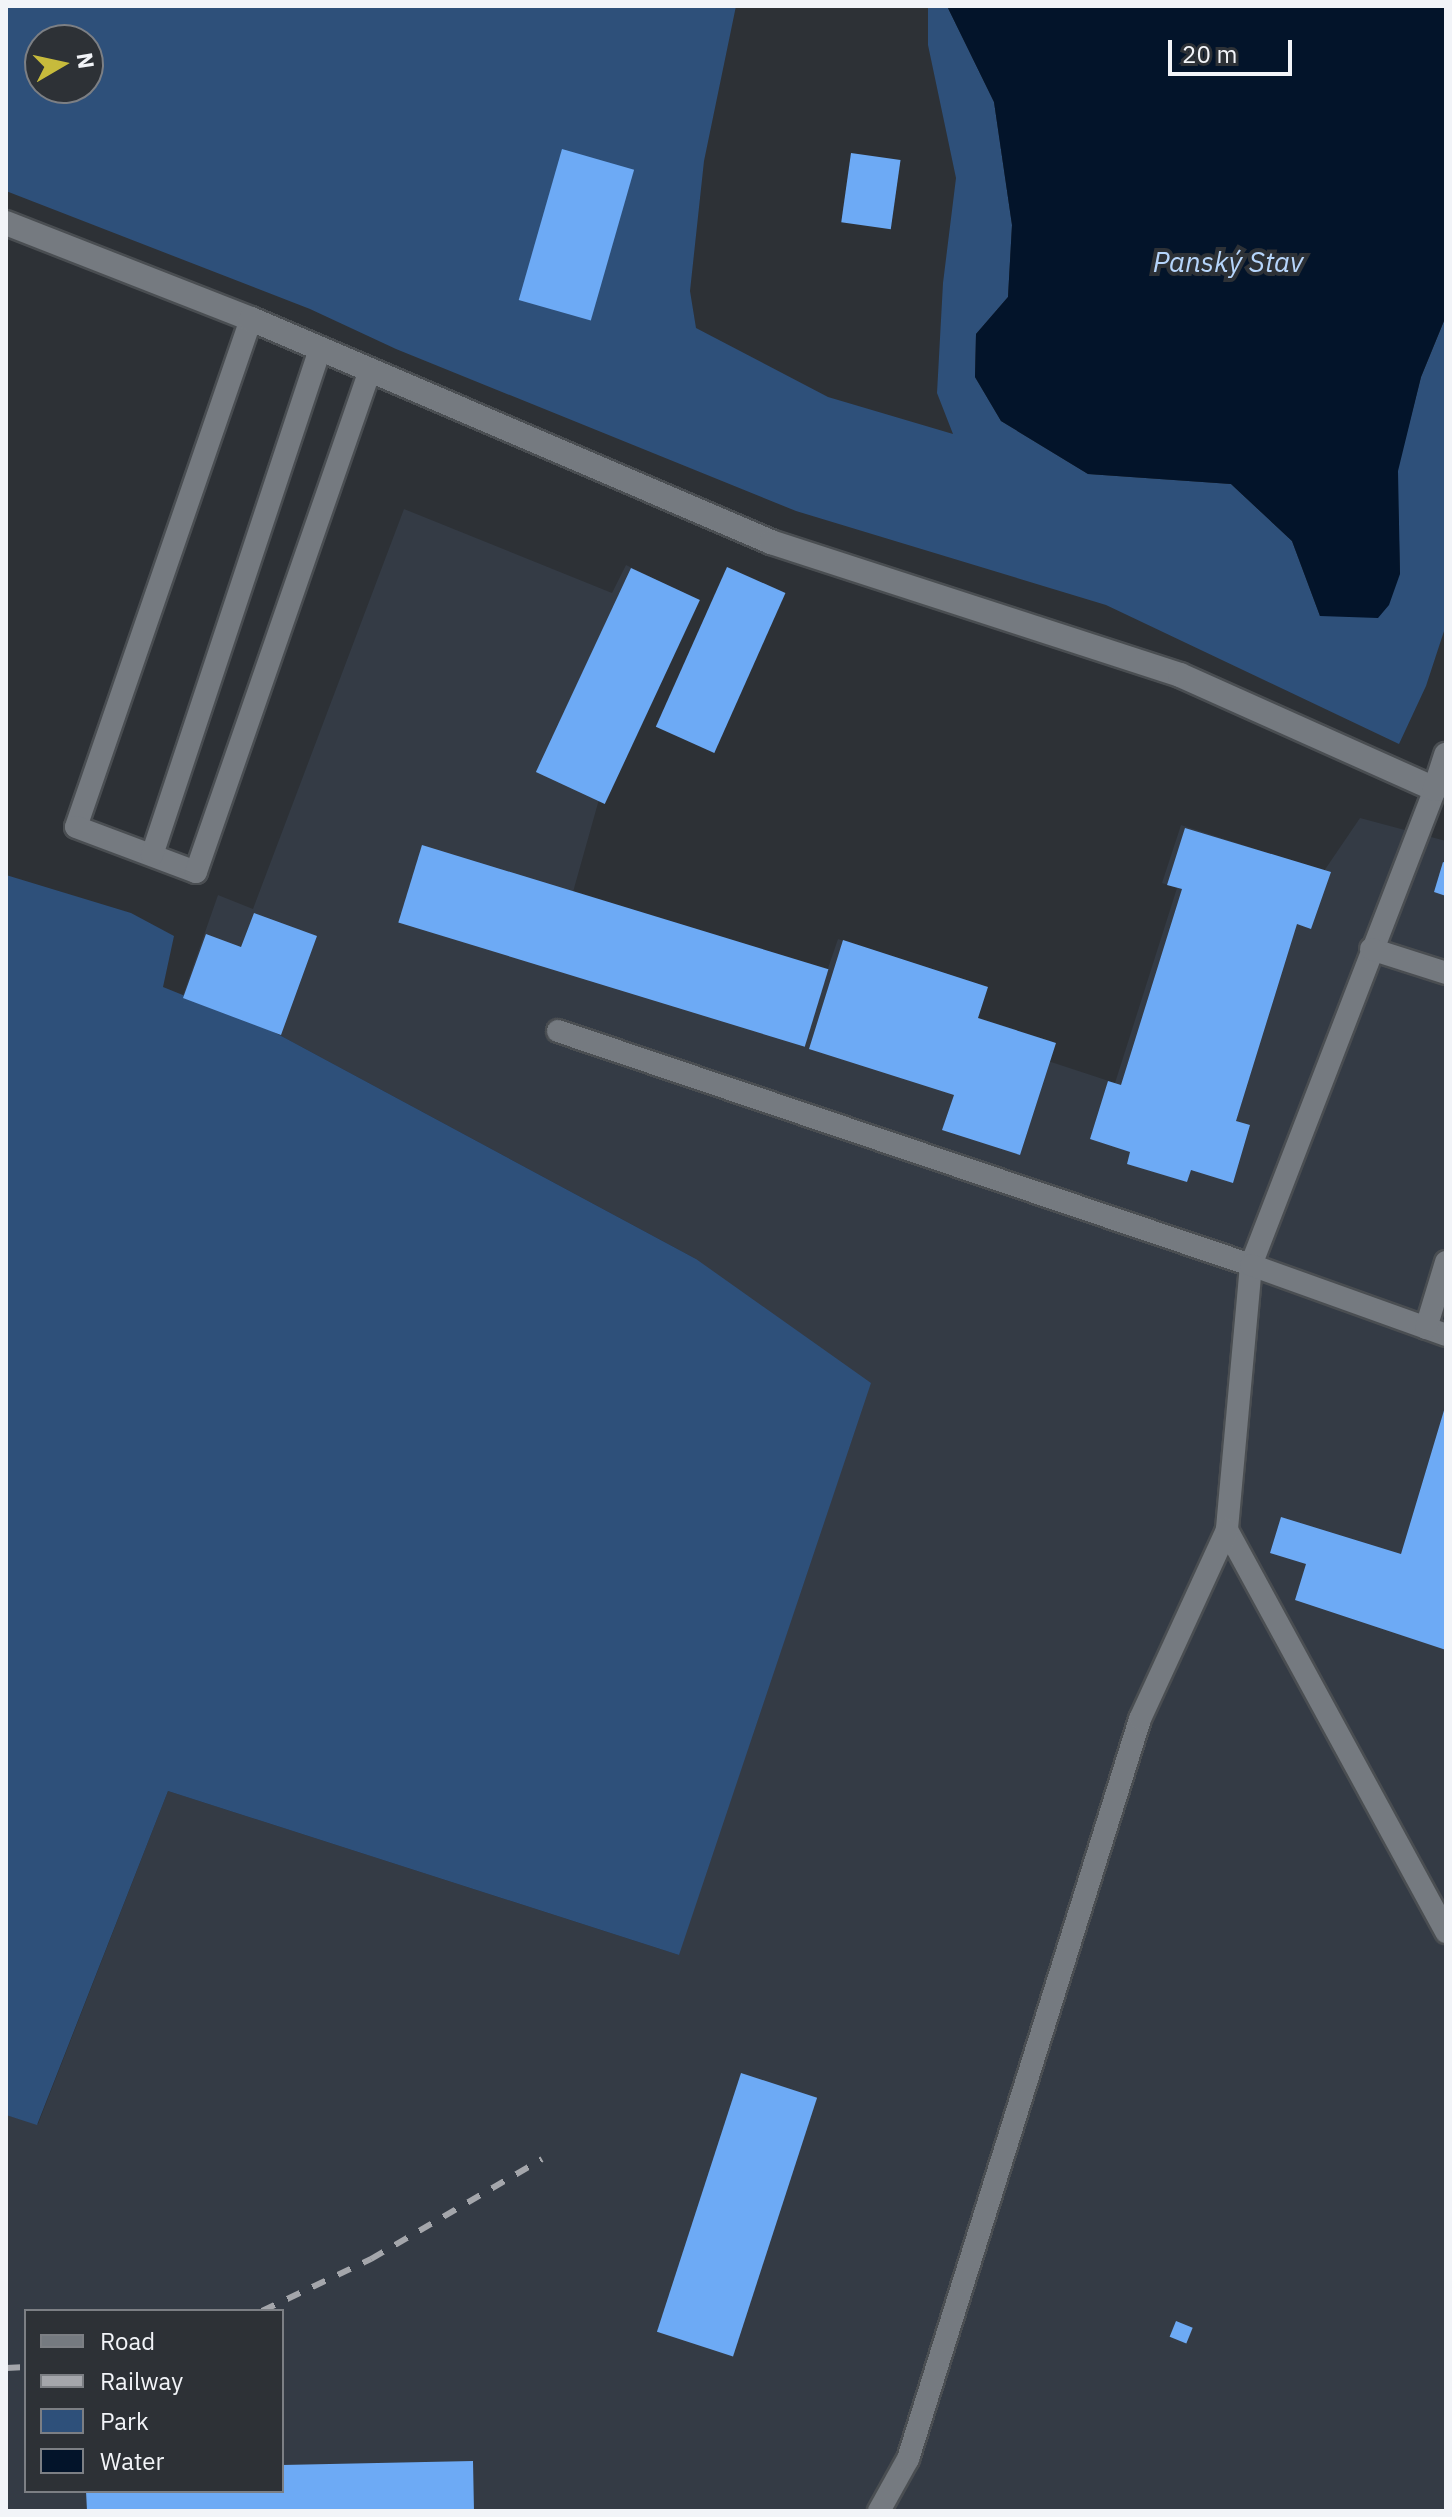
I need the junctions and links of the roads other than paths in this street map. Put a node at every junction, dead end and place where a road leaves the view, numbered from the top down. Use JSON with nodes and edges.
{"nodes":[{"id":1,"x":6,"y":223,"type":"edge"},
{"id":2,"x":251,"y":319,"type":"junction"},
{"id":3,"x":320,"y":349,"type":"junction"},
{"id":4,"x":370,"y":370,"type":"junction"},
{"id":5,"x":1446,"y":755,"type":"edge"},
{"id":6,"x":1435,"y":789,"type":"junction"},
{"id":7,"x":152,"y":855,"type":"junction"},
{"id":8,"x":1371,"y":949,"type":"junction"},
{"id":9,"x":1446,"y":973,"type":"edge"},
{"id":10,"x":558,"y":1031,"type":"dead end"},
{"id":11,"x":1446,"y":1262,"type":"edge"},
{"id":12,"x":1251,"y":1265,"type":"junction"},
{"id":13,"x":1436,"y":1332,"type":"edge"},
{"id":14,"x":1227,"y":1530,"type":"junction"},
{"id":15,"x":1446,"y":1932,"type":"edge"},
{"id":16,"x":879,"y":2511,"type":"edge"}],
"edges":[{"from":1,"to":2,"type":"street"},
{"from":2,"to":3,"type":"street"},
{"from":2,"to":7,"type":"lane"},
{"from":3,"to":4,"type":"street"},
{"from":3,"to":7,"type":"lane"},
{"from":4,"to":6,"type":"street"},
{"from":4,"to":7,"type":"lane"},
{"from":5,"to":6,"type":"street"},
{"from":6,"to":8,"type":"lane"},
{"from":8,"to":9,"type":"lane"},
{"from":8,"to":12,"type":"lane"},
{"from":10,"to":12,"type":"lane"},
{"from":11,"to":13,"type":"lane"},
{"from":12,"to":13,"type":"lane"},
{"from":12,"to":14,"type":"lane"},
{"from":14,"to":15,"type":"lane"},
{"from":14,"to":16,"type":"lane"}]}
